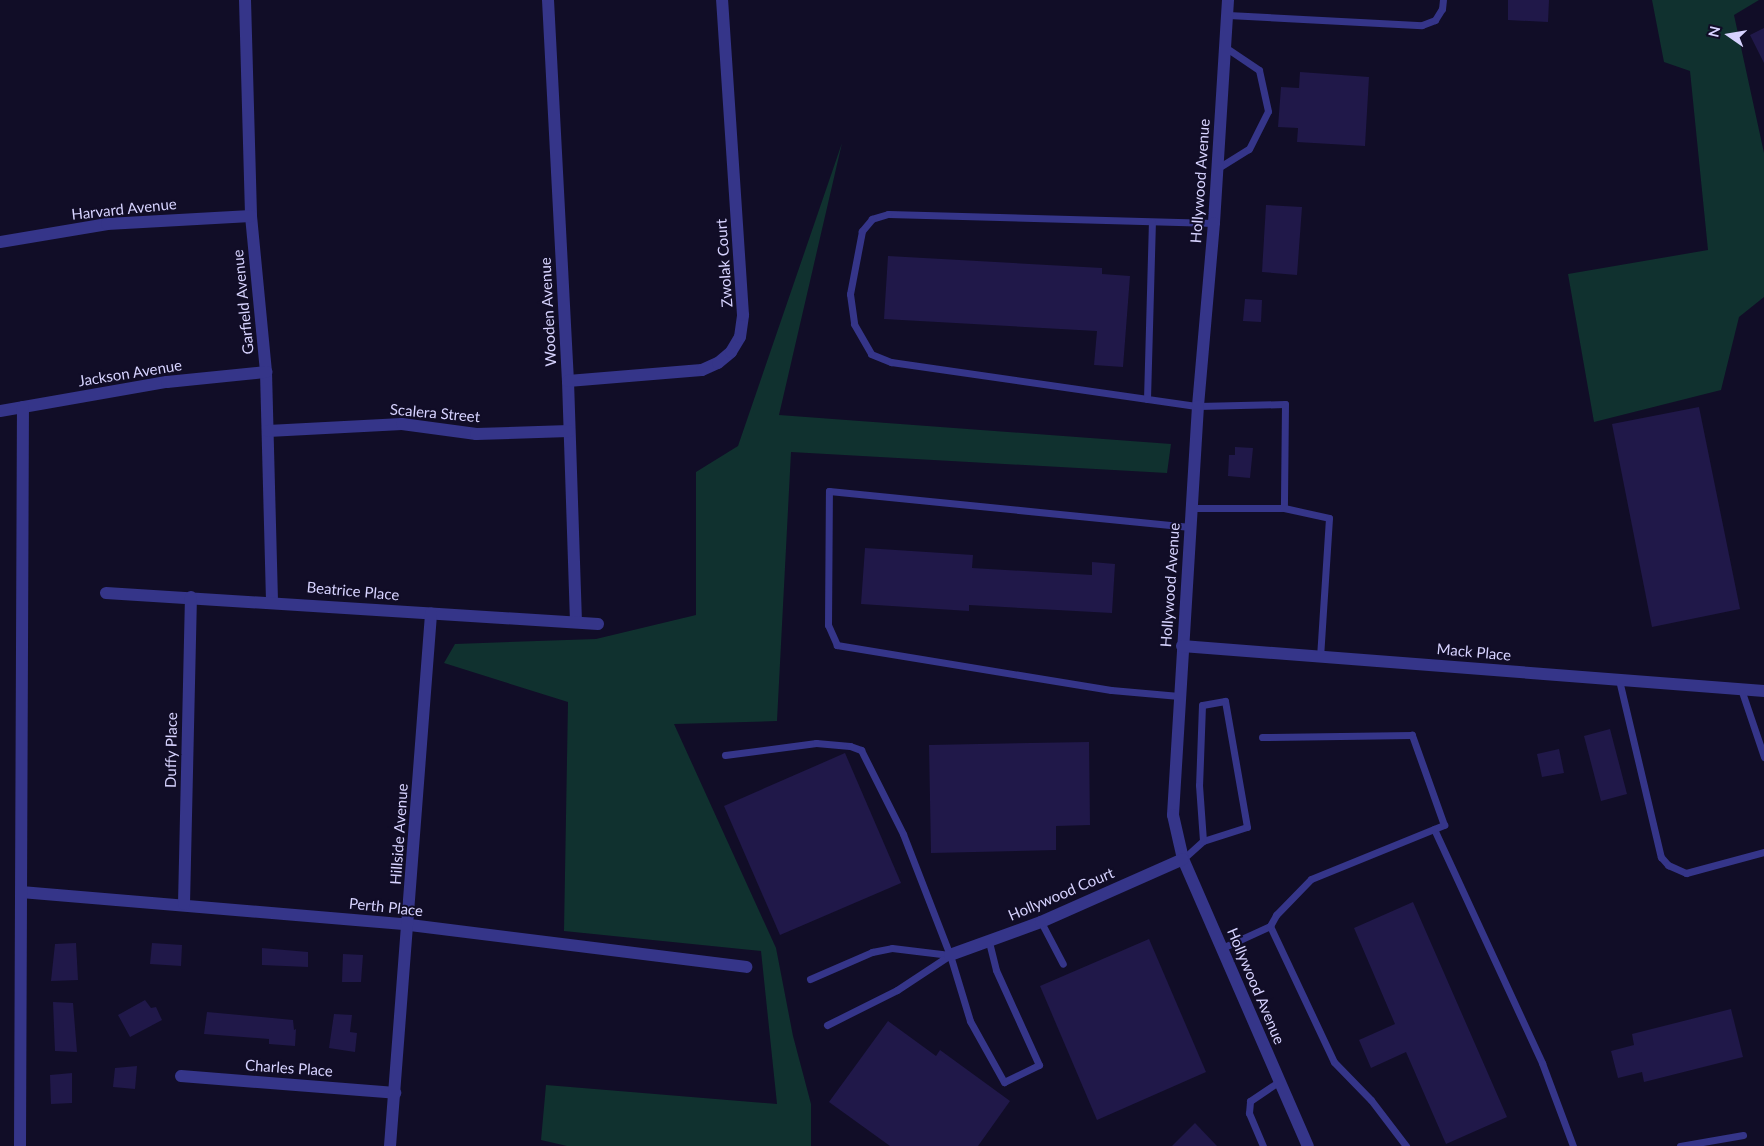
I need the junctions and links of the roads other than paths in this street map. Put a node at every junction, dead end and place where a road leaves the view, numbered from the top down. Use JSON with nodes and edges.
{"nodes":[{"id":1,"x":245,"y":0,"type":"edge"},
{"id":2,"x":548,"y":0,"type":"edge"},
{"id":3,"x":722,"y":0,"type":"edge"},
{"id":4,"x":1228,"y":0,"type":"edge"},
{"id":5,"x":1443,"y":0,"type":"edge"},
{"id":6,"x":1228,"y":15,"type":"junction"},
{"id":7,"x":1226,"y":48,"type":"junction"},
{"id":8,"x":1218,"y":168,"type":"junction"},
{"id":9,"x":251,"y":216,"type":"junction"},
{"id":10,"x":1152,"y":222,"type":"junction"},
{"id":11,"x":1214,"y":223,"type":"junction"},
{"id":12,"x":0,"y":242,"type":"edge"},
{"id":13,"x":266,"y":372,"type":"junction"},
{"id":14,"x":568,"y":381,"type":"junction"},
{"id":15,"x":1147,"y":399,"type":"junction"},
{"id":16,"x":1198,"y":406,"type":"junction"},
{"id":17,"x":23,"y":407,"type":"junction"},
{"id":18,"x":0,"y":411,"type":"edge"},
{"id":19,"x":268,"y":431,"type":"junction"},
{"id":20,"x":569,"y":431,"type":"junction"},
{"id":21,"x":1192,"y":508,"type":"junction"},
{"id":22,"x":1284,"y":508,"type":"junction"},
{"id":23,"x":1190,"y":527,"type":"junction"},
{"id":24,"x":106,"y":593,"type":"dead end"},
{"id":25,"x":190,"y":597,"type":"junction"},
{"id":26,"x":272,"y":601,"type":"junction"},
{"id":27,"x":431,"y":614,"type":"junction"},
{"id":28,"x":576,"y":622,"type":"junction"},
{"id":29,"x":598,"y":624,"type":"dead end"},
{"id":30,"x":1182,"y":646,"type":"junction"},
{"id":31,"x":1320,"y":656,"type":"junction"},
{"id":32,"x":1618,"y":680,"type":"junction"},
{"id":33,"x":1741,"y":689,"type":"junction"},
{"id":34,"x":1764,"y":691,"type":"edge"},
{"id":35,"x":1179,"y":696,"type":"junction"},
{"id":36,"x":1262,"y":737,"type":"dead end"},
{"id":37,"x":725,"y":755,"type":"dead end"},
{"id":38,"x":1764,"y":756,"type":"edge"},
{"id":39,"x":1434,"y":829,"type":"junction"},
{"id":40,"x":1204,"y":841,"type":"junction"},
{"id":41,"x":1764,"y":852,"type":"edge"},
{"id":42,"x":1183,"y":859,"type":"junction"},
{"id":43,"x":21,"y":892,"type":"junction"},
{"id":44,"x":184,"y":904,"type":"junction"},
{"id":45,"x":1041,"y":922,"type":"junction"},
{"id":46,"x":410,"y":925,"type":"junction"},
{"id":47,"x":1270,"y":926,"type":"junction"},
{"id":48,"x":990,"y":941,"type":"junction"},
{"id":49,"x":1222,"y":948,"type":"junction"},
{"id":50,"x":950,"y":955,"type":"junction"},
{"id":51,"x":1063,"y":964,"type":"dead end"},
{"id":52,"x":746,"y":967,"type":"dead end"},
{"id":53,"x":810,"y":979,"type":"dead end"},
{"id":54,"x":827,"y":1025,"type":"dead end"},
{"id":55,"x":180,"y":1076,"type":"dead end"},
{"id":56,"x":1280,"y":1081,"type":"junction"},
{"id":57,"x":395,"y":1092,"type":"junction"},
{"id":58,"x":1744,"y":1135,"type":"dead end"},
{"id":59,"x":20,"y":1146,"type":"edge"},
{"id":60,"x":390,"y":1146,"type":"edge"},
{"id":61,"x":1263,"y":1146,"type":"edge"},
{"id":62,"x":1308,"y":1146,"type":"edge"},
{"id":63,"x":1406,"y":1146,"type":"edge"},
{"id":64,"x":1573,"y":1146,"type":"edge"},
{"id":65,"x":1680,"y":1146,"type":"edge"}],
"edges":[{"from":1,"to":9,"type":"street","name":"Garfield Avenue"},
{"from":2,"to":14,"type":"street","name":"Wooden Avenue"},
{"from":3,"to":14,"type":"street","name":"Zwolak Court"},
{"from":4,"to":6,"type":"street","name":"Hollywood Avenue"},
{"from":5,"to":6,"type":"lane"},
{"from":6,"to":7,"type":"street","name":"Hollywood Avenue"},
{"from":7,"to":8,"type":"street","name":"Hollywood Avenue"},
{"from":7,"to":8,"type":"lane"},
{"from":8,"to":11,"type":"street","name":"Hollywood Avenue"},
{"from":9,"to":12,"type":"street","name":"Harvard Avenue"},
{"from":9,"to":13,"type":"street","name":"Garfield Avenue"},
{"from":10,"to":11,"type":"lane"},
{"from":10,"to":15,"type":"lane"},
{"from":10,"to":15,"type":"lane"},
{"from":11,"to":16,"type":"street","name":"Hollywood Avenue"},
{"from":13,"to":17,"type":"street","name":"Jackson Avenue"},
{"from":13,"to":19,"type":"street","name":"Garfield Avenue"},
{"from":14,"to":20,"type":"street","name":"Wooden Avenue"},
{"from":15,"to":16,"type":"lane"},
{"from":16,"to":21,"type":"street","name":"Hollywood Avenue"},
{"from":16,"to":22,"type":"lane"},
{"from":17,"to":18,"type":"street","name":"Jackson Avenue"},
{"from":17,"to":43,"type":"street"},
{"from":19,"to":20,"type":"street","name":"Scalera Street"},
{"from":19,"to":26,"type":"street","name":"Garfield Avenue"},
{"from":20,"to":28,"type":"street","name":"Wooden Avenue"},
{"from":21,"to":22,"type":"lane"},
{"from":21,"to":23,"type":"street","name":"Hollywood Avenue"},
{"from":22,"to":31,"type":"lane"},
{"from":23,"to":30,"type":"street","name":"Hollywood Avenue"},
{"from":23,"to":35,"type":"lane"},
{"from":24,"to":25,"type":"street","name":"Beatrice Place"},
{"from":25,"to":26,"type":"street","name":"Beatrice Place"},
{"from":25,"to":44,"type":"street","name":"Duffy Place"},
{"from":26,"to":27,"type":"street","name":"Beatrice Place"},
{"from":27,"to":28,"type":"street","name":"Beatrice Place"},
{"from":27,"to":46,"type":"street","name":"Hillside Avenue"},
{"from":28,"to":29,"type":"street","name":"Beatrice Place"},
{"from":30,"to":31,"type":"street","name":"Mack Place"},
{"from":30,"to":35,"type":"street","name":"Hollywood Avenue"},
{"from":31,"to":32,"type":"street","name":"Mack Place"},
{"from":32,"to":33,"type":"street","name":"Mack Place"},
{"from":32,"to":41,"type":"lane"},
{"from":33,"to":34,"type":"street","name":"Mack Place"},
{"from":33,"to":38,"type":"lane"},
{"from":35,"to":42,"type":"street","name":"Hollywood Avenue"},
{"from":36,"to":39,"type":"lane"},
{"from":37,"to":50,"type":"lane"},
{"from":39,"to":47,"type":"lane"},
{"from":39,"to":64,"type":"lane"},
{"from":40,"to":40,"type":"lane"},
{"from":40,"to":42,"type":"lane"},
{"from":42,"to":45,"type":"street","name":"Hollywood Court"},
{"from":42,"to":49,"type":"street","name":"Hollywood Avenue"},
{"from":43,"to":44,"type":"street","name":"Perth Place"},
{"from":43,"to":59,"type":"street"},
{"from":44,"to":46,"type":"street","name":"Perth Place"},
{"from":45,"to":48,"type":"street","name":"Hollywood Court"},
{"from":45,"to":51,"type":"lane"},
{"from":46,"to":52,"type":"street","name":"Perth Place"},
{"from":46,"to":57,"type":"street","name":"Hillside Avenue"},
{"from":47,"to":49,"type":"lane"},
{"from":47,"to":63,"type":"lane"},
{"from":48,"to":50,"type":"street","name":"Hollywood Court"},
{"from":48,"to":50,"type":"lane"},
{"from":49,"to":56,"type":"street","name":"Hollywood Avenue"},
{"from":50,"to":53,"type":"lane"},
{"from":50,"to":54,"type":"lane"},
{"from":55,"to":57,"type":"street","name":"Charles Place"},
{"from":56,"to":61,"type":"lane"},
{"from":56,"to":62,"type":"street","name":"Hollywood Avenue"},
{"from":57,"to":60,"type":"street","name":"Hillside Avenue"},
{"from":58,"to":65,"type":"lane"}]}
